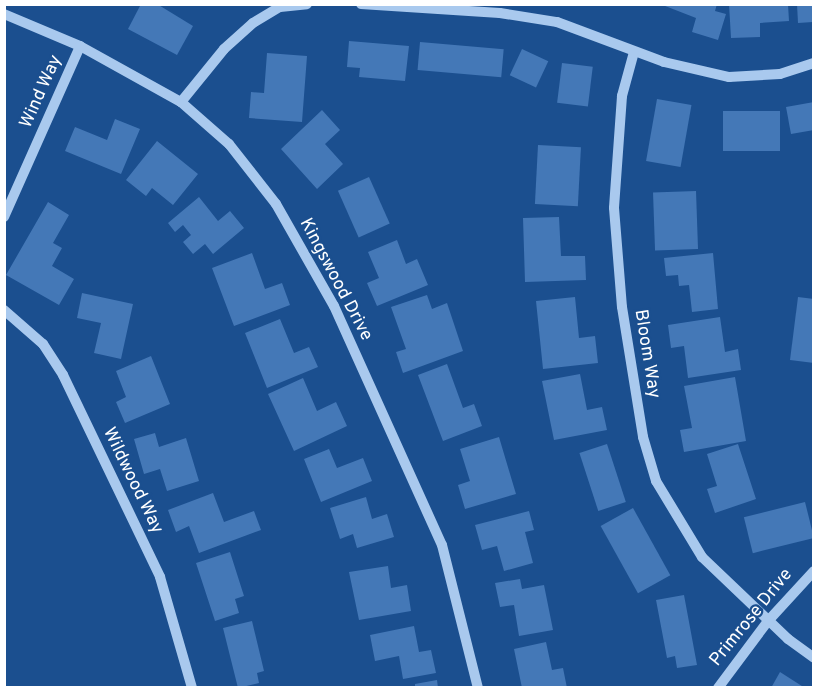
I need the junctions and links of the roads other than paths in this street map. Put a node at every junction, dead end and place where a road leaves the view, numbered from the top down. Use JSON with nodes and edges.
{"nodes":[{"id":1,"x":307,"y":4,"type":"edge"},
{"id":2,"x":361,"y":4,"type":"edge"},
{"id":3,"x":4,"y":14,"type":"edge"},
{"id":4,"x":80,"y":46,"type":"junction"},
{"id":5,"x":634,"y":52,"type":"junction"},
{"id":6,"x":813,"y":63,"type":"edge"},
{"id":7,"x":181,"y":102,"type":"junction"},
{"id":8,"x":4,"y":217,"type":"edge"},
{"id":9,"x":4,"y":310,"type":"edge"},
{"id":10,"x":813,"y":571,"type":"edge"},
{"id":11,"x":768,"y":621,"type":"junction"},
{"id":12,"x":813,"y":657,"type":"edge"},
{"id":13,"x":192,"y":687,"type":"edge"},
{"id":14,"x":478,"y":687,"type":"edge"},
{"id":15,"x":717,"y":687,"type":"edge"}],
"edges":[{"from":1,"to":7,"type":"street"},
{"from":2,"to":5,"type":"street"},
{"from":3,"to":4,"type":"street","name":"Kingswood Drive"},
{"from":4,"to":7,"type":"street","name":"Kingswood Drive"},
{"from":4,"to":8,"type":"street","name":"Wind Way"},
{"from":5,"to":6,"type":"street"},
{"from":5,"to":11,"type":"street","name":"Bloom Way"},
{"from":7,"to":14,"type":"street","name":"Kingswood Drive"},
{"from":9,"to":13,"type":"street","name":"Wildwood Way"},
{"from":10,"to":11,"type":"street","name":"Primrose Drive"},
{"from":11,"to":12,"type":"street","name":"Bloom Way"},
{"from":11,"to":15,"type":"street","name":"Primrose Drive"}]}
